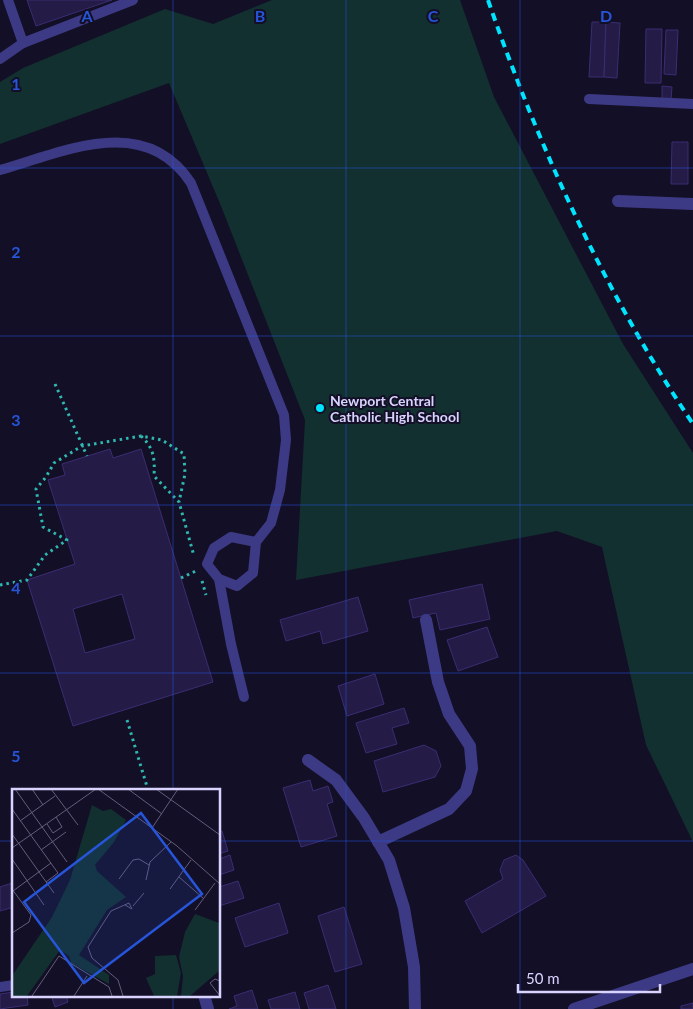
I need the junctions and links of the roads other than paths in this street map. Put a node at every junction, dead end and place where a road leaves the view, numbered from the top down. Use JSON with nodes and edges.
{"nodes":[{"id":1,"x":8,"y":0,"type":"edge"},
{"id":2,"x":133,"y":0,"type":"edge"},
{"id":3,"x":23,"y":43,"type":"junction"},
{"id":4,"x":0,"y":59,"type":"edge"},
{"id":5,"x":589,"y":99,"type":"dead end"},
{"id":6,"x":693,"y":104,"type":"edge"},
{"id":7,"x":0,"y":170,"type":"edge"},
{"id":8,"x":618,"y":201,"type":"dead end"},
{"id":9,"x":693,"y":204,"type":"edge"},
{"id":10,"x":256,"y":542,"type":"junction"},
{"id":11,"x":219,"y":578,"type":"junction"},
{"id":12,"x":426,"y":620,"type":"dead end"},
{"id":13,"x":244,"y":697,"type":"dead end"},
{"id":14,"x":308,"y":760,"type":"dead end"},
{"id":15,"x":378,"y":842,"type":"junction"},
{"id":16,"x":693,"y":969,"type":"edge"},
{"id":17,"x":204,"y":996,"type":"edge"},
{"id":18,"x":208,"y":1009,"type":"edge"},
{"id":19,"x":416,"y":1009,"type":"edge"},
{"id":20,"x":574,"y":1009,"type":"edge"}],
"edges":[{"from":1,"to":3,"type":"lane"},
{"from":2,"to":3,"type":"lane"},
{"from":3,"to":4,"type":"lane"},
{"from":5,"to":6,"type":"lane"},
{"from":7,"to":10,"type":"lane"},
{"from":8,"to":9,"type":"street"},
{"from":10,"to":11,"type":"lane"},
{"from":10,"to":11,"type":"lane"},
{"from":11,"to":13,"type":"lane"},
{"from":12,"to":15,"type":"street"},
{"from":14,"to":15,"type":"street"},
{"from":15,"to":19,"type":"street"},
{"from":16,"to":20,"type":"street"},
{"from":17,"to":18,"type":"street"}]}
